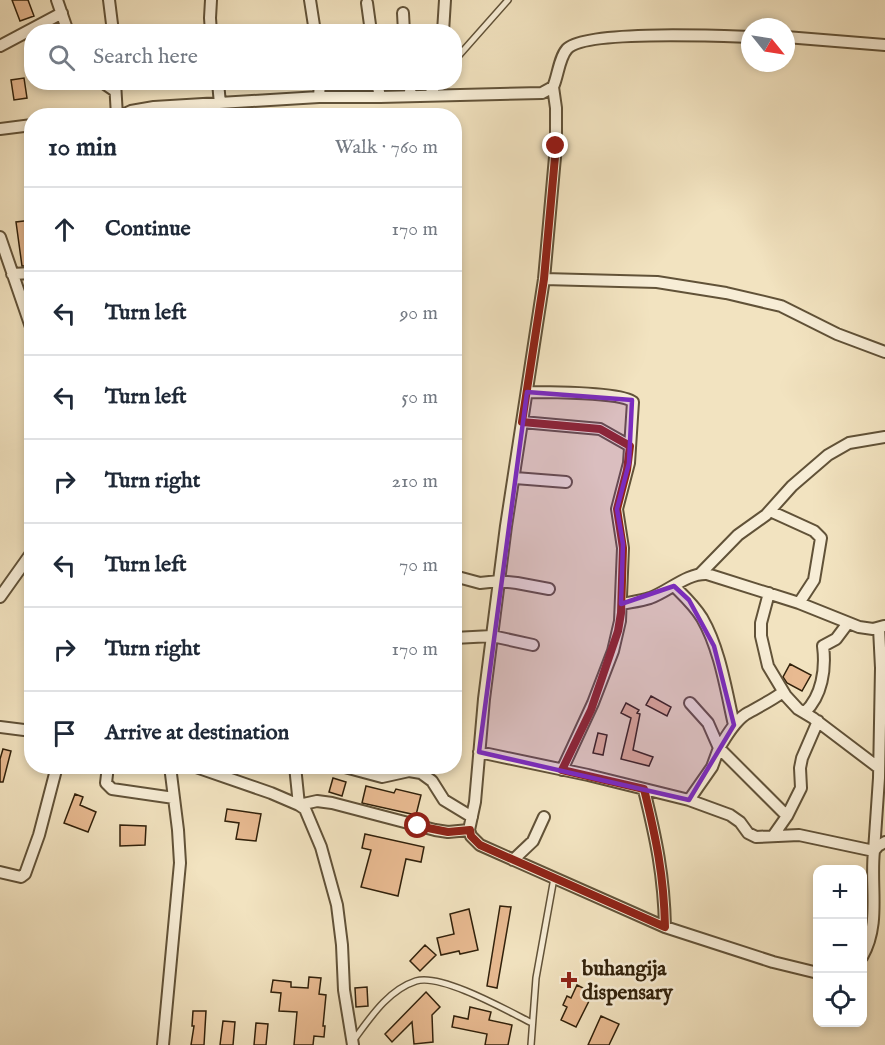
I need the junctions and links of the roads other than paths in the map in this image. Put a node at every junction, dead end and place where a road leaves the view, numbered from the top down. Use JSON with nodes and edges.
{"nodes":[{"id":1,"x":57,"y":0,"type":"edge"},
{"id":2,"x":109,"y":0,"type":"edge"},
{"id":3,"x":211,"y":0,"type":"edge"},
{"id":4,"x":310,"y":0,"type":"edge"},
{"id":5,"x":445,"y":0,"type":"edge"},
{"id":6,"x":508,"y":0,"type":"edge"},
{"id":7,"x":367,"y":3,"type":"dead end"},
{"id":8,"x":62,"y":13,"type":"junction"},
{"id":9,"x":403,"y":13,"type":"dead end"},
{"id":10,"x":41,"y":24,"type":"edge"},
{"id":11,"x":65,"y":24,"type":"edge"},
{"id":12,"x":112,"y":24,"type":"edge"},
{"id":13,"x":211,"y":24,"type":"edge"},
{"id":14,"x":314,"y":24,"type":"edge"},
{"id":15,"x":370,"y":24,"type":"edge"},
{"id":16,"x":404,"y":24,"type":"edge"},
{"id":17,"x":444,"y":24,"type":"edge"},
{"id":18,"x":24,"y":33,"type":"edge"},
{"id":19,"x":741,"y":37,"type":"edge"},
{"id":20,"x":795,"y":38,"type":"edge"},
{"id":21,"x":885,"y":45,"type":"edge"},
{"id":22,"x":0,"y":46,"type":"edge"},
{"id":23,"x":462,"y":52,"type":"edge"},
{"id":24,"x":553,"y":87,"type":"junction"},
{"id":25,"x":115,"y":90,"type":"edge"},
{"id":26,"x":219,"y":90,"type":"edge"},
{"id":27,"x":319,"y":90,"type":"edge"},
{"id":28,"x":379,"y":90,"type":"edge"},
{"id":29,"x":411,"y":90,"type":"edge"},
{"id":30,"x":432,"y":90,"type":"edge"},
{"id":31,"x":430,"y":95,"type":"junction"},
{"id":32,"x":411,"y":96,"type":"junction"},
{"id":33,"x":319,"y":97,"type":"junction"},
{"id":34,"x":380,"y":97,"type":"junction"},
{"id":35,"x":220,"y":104,"type":"junction"},
{"id":36,"x":118,"y":108,"type":"edge"},
{"id":37,"x":148,"y":108,"type":"edge"},
{"id":38,"x":24,"y":126,"type":"edge"},
{"id":39,"x":0,"y":129,"type":"edge"},
{"id":40,"x":0,"y":237,"type":"edge"},
{"id":41,"x":24,"y":273,"type":"edge"},
{"id":42,"x":12,"y":274,"type":"junction"},
{"id":43,"x":544,"y":279,"type":"junction"},
{"id":44,"x":24,"y":308,"type":"edge"},
{"id":45,"x":885,"y":352,"type":"edge"},
{"id":46,"x":527,"y":392,"type":"junction"},
{"id":47,"x":522,"y":422,"type":"junction"},
{"id":48,"x":885,"y":437,"type":"edge"},
{"id":49,"x":630,"y":446,"type":"junction"},
{"id":50,"x":515,"y":478,"type":"junction"},
{"id":51,"x":566,"y":482,"type":"dead end"},
{"id":52,"x":770,"y":511,"type":"junction"},
{"id":53,"x":24,"y":563,"type":"edge"},
{"id":54,"x":700,"y":574,"type":"junction"},
{"id":55,"x":462,"y":578,"type":"edge"},
{"id":56,"x":499,"y":581,"type":"junction"},
{"id":57,"x":674,"y":586,"type":"junction"},
{"id":58,"x":549,"y":589,"type":"dead end"},
{"id":59,"x":769,"y":593,"type":"junction"},
{"id":60,"x":0,"y":597,"type":"edge"},
{"id":61,"x":799,"y":603,"type":"junction"},
{"id":62,"x":621,"y":604,"type":"junction"},
{"id":63,"x":848,"y":623,"type":"junction"},
{"id":64,"x":878,"y":628,"type":"edge"},
{"id":65,"x":492,"y":636,"type":"junction"},
{"id":66,"x":462,"y":638,"type":"edge"},
{"id":67,"x":533,"y":645,"type":"dead end"},
{"id":68,"x":783,"y":692,"type":"junction"},
{"id":69,"x":690,"y":703,"type":"dead end"},
{"id":70,"x":805,"y":712,"type":"junction"},
{"id":71,"x":818,"y":721,"type":"junction"},
{"id":72,"x":734,"y":725,"type":"junction"},
{"id":73,"x":0,"y":727,"type":"edge"},
{"id":74,"x":24,"y":730,"type":"edge"},
{"id":75,"x":719,"y":748,"type":"junction"},
{"id":76,"x":479,"y":752,"type":"junction"},
{"id":77,"x":879,"y":768,"type":"junction"},
{"id":78,"x":562,"y":770,"type":"junction"},
{"id":79,"x":55,"y":774,"type":"edge"},
{"id":80,"x":107,"y":774,"type":"edge"},
{"id":81,"x":171,"y":774,"type":"edge"},
{"id":82,"x":216,"y":774,"type":"edge"},
{"id":83,"x":296,"y":774,"type":"edge"},
{"id":84,"x":371,"y":774,"type":"edge"},
{"id":85,"x":396,"y":774,"type":"edge"},
{"id":86,"x":422,"y":774,"type":"edge"},
{"id":87,"x":644,"y":789,"type":"junction"},
{"id":88,"x":174,"y":798,"type":"junction"},
{"id":89,"x":688,"y":800,"type":"junction"},
{"id":90,"x":299,"y":804,"type":"junction"},
{"id":91,"x":787,"y":816,"type":"junction"},
{"id":92,"x":472,"y":817,"type":"junction"},
{"id":93,"x":544,"y":817,"type":"dead end"},
{"id":94,"x":470,"y":830,"type":"junction"},
{"id":95,"x":772,"y":836,"type":"junction"},
{"id":96,"x":885,"y":842,"type":"edge"},
{"id":97,"x":874,"y":851,"type":"junction"},
{"id":98,"x":513,"y":860,"type":"junction"},
{"id":99,"x":0,"y":872,"type":"edge"},
{"id":100,"x":554,"y":879,"type":"junction"},
{"id":101,"x":665,"y":927,"type":"junction"},
{"id":102,"x":867,"y":946,"type":"edge"},
{"id":103,"x":813,"y":972,"type":"edge"},
{"id":104,"x":532,"y":1023,"type":"junction"},
{"id":105,"x":352,"y":1043,"type":"edge"},
{"id":106,"x":163,"y":1045,"type":"edge"},
{"id":107,"x":531,"y":1045,"type":"edge"}],
"edges":[{"from":1,"to":8,"type":"street"},
{"from":2,"to":12,"type":"street"},
{"from":3,"to":13,"type":"street"},
{"from":4,"to":14,"type":"street"},
{"from":5,"to":17,"type":"street"},
{"from":6,"to":23,"type":"lane"},
{"from":7,"to":15,"type":"street"},
{"from":8,"to":10,"type":"street"},
{"from":8,"to":11,"type":"street"},
{"from":9,"to":16,"type":"street"},
{"from":18,"to":22,"type":"street"},
{"from":19,"to":24,"type":"street"},
{"from":20,"to":21,"type":"street"},
{"from":24,"to":31,"type":"street"},
{"from":24,"to":43,"type":"street"},
{"from":25,"to":36,"type":"street"},
{"from":26,"to":35,"type":"street"},
{"from":27,"to":33,"type":"street"},
{"from":28,"to":34,"type":"street"},
{"from":29,"to":32,"type":"street"},
{"from":30,"to":31,"type":"street"},
{"from":31,"to":32,"type":"street"},
{"from":32,"to":34,"type":"street"},
{"from":33,"to":34,"type":"street"},
{"from":33,"to":35,"type":"street"},
{"from":35,"to":37,"type":"street"},
{"from":38,"to":39,"type":"street"},
{"from":40,"to":42,"type":"street"},
{"from":41,"to":42,"type":"street"},
{"from":42,"to":44,"type":"street"},
{"from":43,"to":45,"type":"street"},
{"from":43,"to":46,"type":"street"},
{"from":46,"to":47,"type":"street"},
{"from":46,"to":49,"type":"street"},
{"from":47,"to":49,"type":"street"},
{"from":47,"to":50,"type":"street"},
{"from":48,"to":52,"type":"street"},
{"from":49,"to":62,"type":"street"},
{"from":50,"to":51,"type":"street"},
{"from":50,"to":56,"type":"street"},
{"from":52,"to":54,"type":"street"},
{"from":52,"to":61,"type":"street"},
{"from":53,"to":60,"type":"street"},
{"from":54,"to":57,"type":"street"},
{"from":54,"to":59,"type":"street"},
{"from":55,"to":56,"type":"street"},
{"from":56,"to":58,"type":"street"},
{"from":56,"to":65,"type":"street"},
{"from":57,"to":62,"type":"street"},
{"from":57,"to":72,"type":"street"},
{"from":59,"to":61,"type":"street"},
{"from":59,"to":68,"type":"street"},
{"from":61,"to":63,"type":"street"},
{"from":62,"to":78,"type":"street"},
{"from":63,"to":64,"type":"street"},
{"from":63,"to":70,"type":"street"},
{"from":64,"to":77,"type":"street"},
{"from":65,"to":66,"type":"street"},
{"from":65,"to":67,"type":"street"},
{"from":65,"to":76,"type":"street"},
{"from":68,"to":70,"type":"street"},
{"from":68,"to":72,"type":"street"},
{"from":69,"to":75,"type":"street"},
{"from":70,"to":71,"type":"street"},
{"from":71,"to":77,"type":"street"},
{"from":71,"to":91,"type":"street"},
{"from":72,"to":75,"type":"street"},
{"from":73,"to":74,"type":"street"},
{"from":75,"to":89,"type":"street"},
{"from":75,"to":91,"type":"street"},
{"from":76,"to":78,"type":"street"},
{"from":76,"to":92,"type":"street"},
{"from":77,"to":97,"type":"street"},
{"from":78,"to":87,"type":"street"},
{"from":79,"to":99,"type":"street"},
{"from":80,"to":88,"type":"street"},
{"from":81,"to":88,"type":"street"},
{"from":82,"to":90,"type":"street"},
{"from":83,"to":90,"type":"street"},
{"from":84,"to":85,"type":"street"},
{"from":86,"to":92,"type":"street"},
{"from":87,"to":89,"type":"street"},
{"from":87,"to":101,"type":"street"},
{"from":88,"to":106,"type":"street"},
{"from":89,"to":95,"type":"street"},
{"from":90,"to":94,"type":"street"},
{"from":90,"to":105,"type":"street"},
{"from":91,"to":95,"type":"street"},
{"from":92,"to":94,"type":"street"},
{"from":93,"to":98,"type":"street"},
{"from":94,"to":98,"type":"street"},
{"from":95,"to":97,"type":"street"},
{"from":96,"to":97,"type":"street"},
{"from":97,"to":102,"type":"street"},
{"from":98,"to":100,"type":"street"},
{"from":100,"to":101,"type":"street"},
{"from":100,"to":104,"type":"lane"},
{"from":101,"to":103,"type":"street"},
{"from":104,"to":105,"type":"lane"},
{"from":104,"to":107,"type":"lane"}]}
